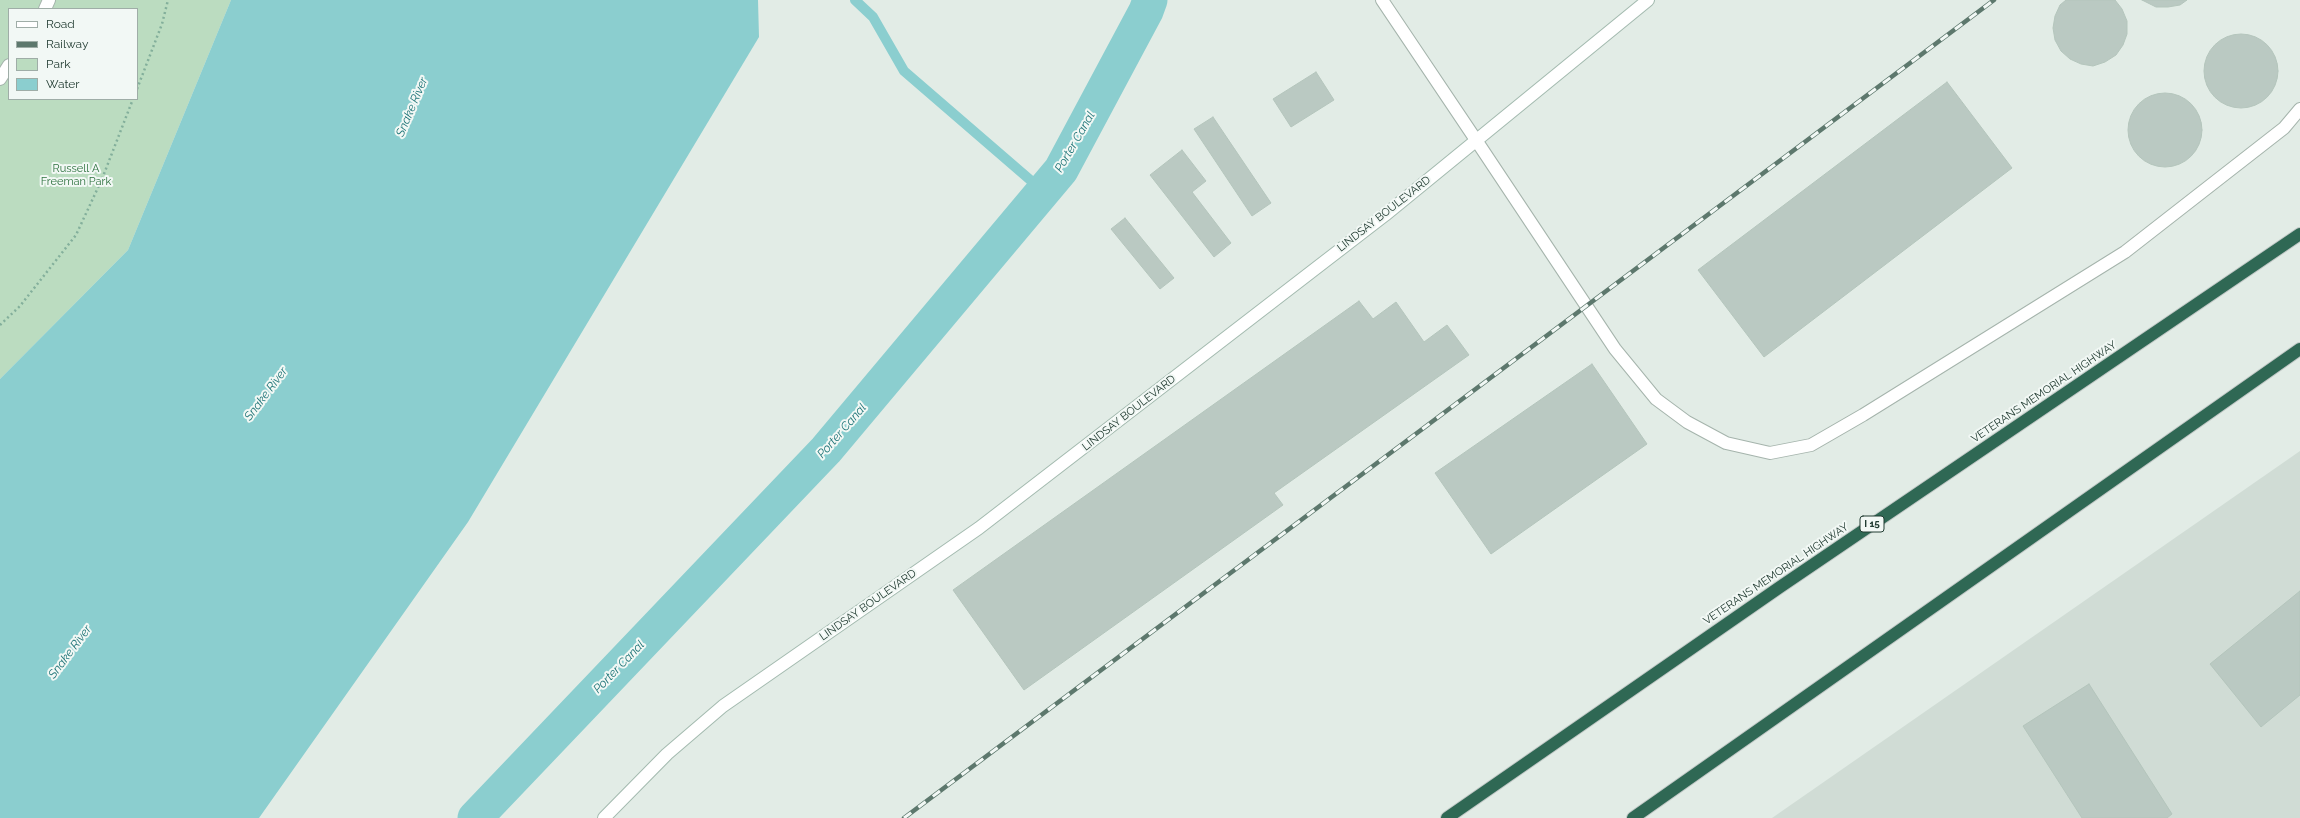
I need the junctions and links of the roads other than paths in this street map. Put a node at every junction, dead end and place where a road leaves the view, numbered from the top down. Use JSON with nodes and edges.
{"nodes":[{"id":1,"x":1382,"y":0,"type":"edge"},
{"id":2,"x":1648,"y":0,"type":"edge"},
{"id":3,"x":8,"y":67,"type":"edge"},
{"id":4,"x":0,"y":79,"type":"edge"},
{"id":5,"x":2300,"y":109,"type":"edge"},
{"id":6,"x":1476,"y":140,"type":"junction"},
{"id":7,"x":2300,"y":234,"type":"edge"},
{"id":8,"x":2300,"y":349,"type":"edge"},
{"id":9,"x":604,"y":818,"type":"edge"},
{"id":10,"x":1447,"y":818,"type":"edge"},
{"id":11,"x":1633,"y":818,"type":"edge"}],
"edges":[{"from":1,"to":6,"type":"street"},
{"from":2,"to":6,"type":"street","name":"LINDSAY BOULEVARD"},
{"from":3,"to":4,"type":"street"},
{"from":5,"to":6,"type":"street"},
{"from":6,"to":9,"type":"street","name":"LINDSAY BOULEVARD"},
{"from":7,"to":10,"type":"highway","name":"VETERANS MEMORIAL HIGHWAY","number":"I 15"},
{"from":8,"to":11,"type":"highway"}]}
